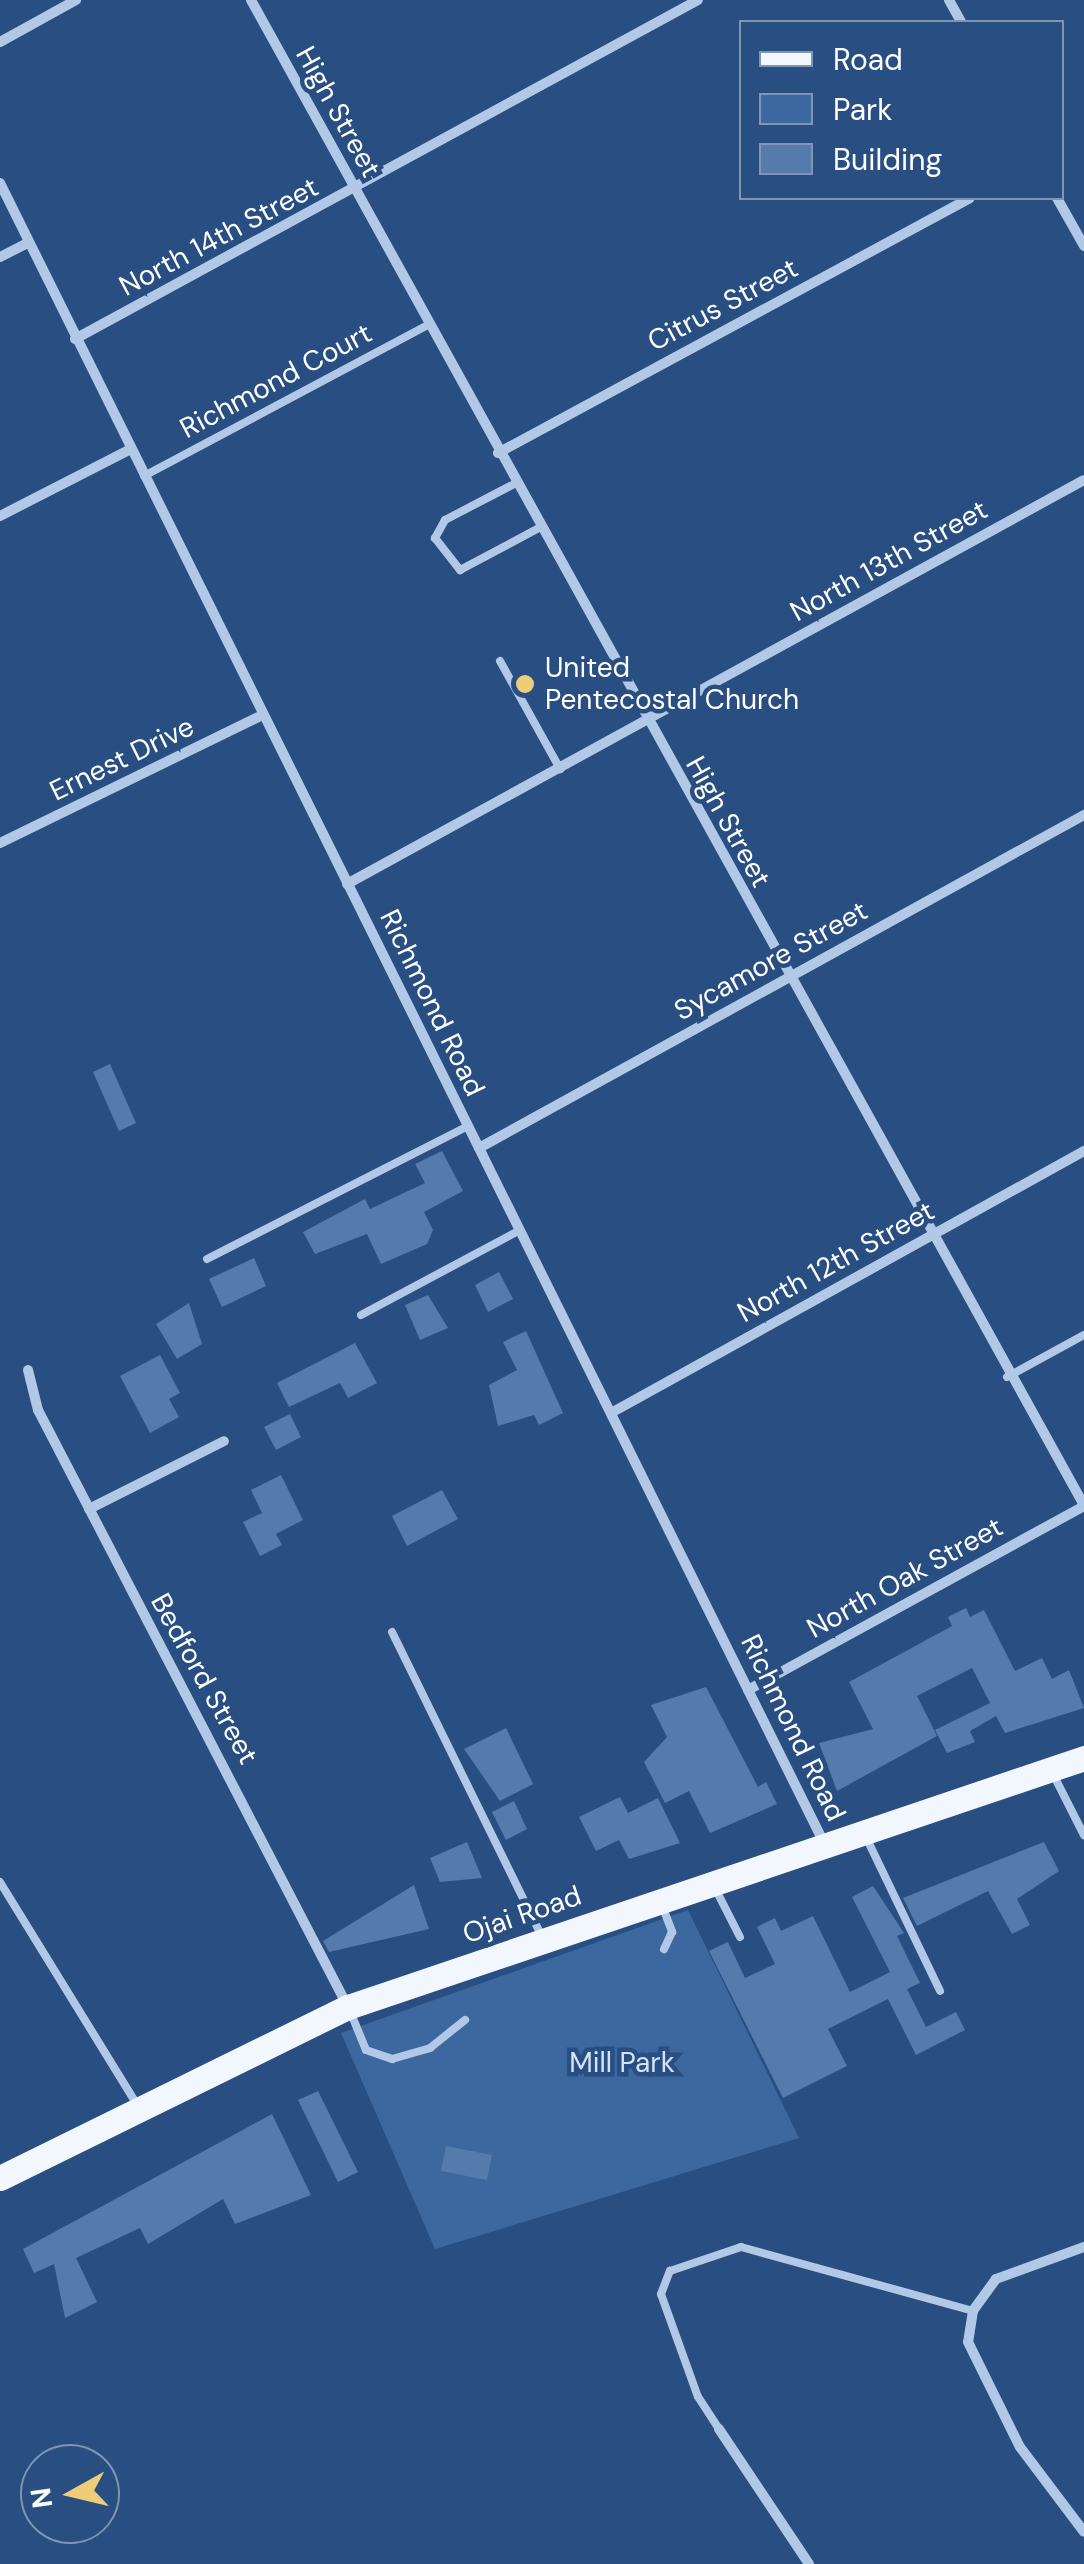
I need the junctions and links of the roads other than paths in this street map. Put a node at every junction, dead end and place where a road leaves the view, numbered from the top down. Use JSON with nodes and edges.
{"nodes":[{"id":1,"x":76,"y":0,"type":"edge"},
{"id":2,"x":251,"y":0,"type":"edge"},
{"id":3,"x":698,"y":0,"type":"edge"},
{"id":4,"x":0,"y":42,"type":"edge"},
{"id":5,"x":0,"y":183,"type":"edge"},
{"id":6,"x":356,"y":190,"type":"junction"},
{"id":7,"x":966,"y":200,"type":"edge"},
{"id":8,"x":1058,"y":200,"type":"edge"},
{"id":9,"x":28,"y":243,"type":"junction"},
{"id":10,"x":1084,"y":246,"type":"edge"},
{"id":11,"x":0,"y":256,"type":"edge"},
{"id":12,"x":428,"y":324,"type":"junction"},
{"id":13,"x":75,"y":338,"type":"junction"},
{"id":14,"x":131,"y":449,"type":"junction"},
{"id":15,"x":498,"y":453,"type":"junction"},
{"id":16,"x":144,"y":476,"type":"junction"},
{"id":17,"x":1084,"y":480,"type":"edge"},
{"id":18,"x":516,"y":483,"type":"junction"},
{"id":19,"x":0,"y":516,"type":"edge"},
{"id":20,"x":541,"y":527,"type":"junction"},
{"id":21,"x":500,"y":661,"type":"dead end"},
{"id":22,"x":263,"y":715,"type":"junction"},
{"id":23,"x":646,"y":721,"type":"junction"},
{"id":24,"x":560,"y":770,"type":"junction"},
{"id":25,"x":1084,"y":814,"type":"edge"},
{"id":26,"x":0,"y":843,"type":"edge"},
{"id":27,"x":347,"y":884,"type":"junction"},
{"id":28,"x":788,"y":978,"type":"junction"},
{"id":29,"x":468,"y":1126,"type":"junction"},
{"id":30,"x":479,"y":1148,"type":"junction"},
{"id":31,"x":1084,"y":1151,"type":"edge"},
{"id":32,"x":520,"y":1230,"type":"junction"},
{"id":33,"x":930,"y":1236,"type":"junction"},
{"id":34,"x":208,"y":1259,"type":"dead end"},
{"id":35,"x":361,"y":1314,"type":"dead end"},
{"id":36,"x":1084,"y":1335,"type":"edge"},
{"id":37,"x":28,"y":1370,"type":"dead end"},
{"id":38,"x":1006,"y":1377,"type":"junction"},
{"id":39,"x":610,"y":1413,"type":"junction"},
{"id":40,"x":224,"y":1441,"type":"dead end"},
{"id":41,"x":1084,"y":1505,"type":"edge"},
{"id":42,"x":89,"y":1508,"type":"junction"},
{"id":43,"x":392,"y":1632,"type":"dead end"},
{"id":44,"x":748,"y":1690,"type":"junction"},
{"id":45,"x":1084,"y":1758,"type":"edge"},
{"id":46,"x":1051,"y":1769,"type":"junction"},
{"id":47,"x":863,"y":1831,"type":"junction"},
{"id":48,"x":1084,"y":1835,"type":"edge"},
{"id":49,"x":824,"y":1843,"type":"junction"},
{"id":50,"x":0,"y":1882,"type":"edge"},
{"id":51,"x":712,"y":1883,"type":"junction"},
{"id":52,"x":660,"y":1900,"type":"junction"},
{"id":53,"x":740,"y":1938,"type":"dead end"},
{"id":54,"x":543,"y":1940,"type":"junction"},
{"id":55,"x":664,"y":1948,"type":"dead end"},
{"id":56,"x":940,"y":1991,"type":"dead end"},
{"id":57,"x":348,"y":2007,"type":"junction"},
{"id":58,"x":465,"y":2020,"type":"dead end"},
{"id":59,"x":140,"y":2108,"type":"junction"},
{"id":60,"x":0,"y":2178,"type":"edge"},
{"id":61,"x":1084,"y":2247,"type":"edge"},
{"id":62,"x":973,"y":2311,"type":"junction"},
{"id":63,"x":720,"y":2429,"type":"joint"},
{"id":64,"x":1084,"y":2532,"type":"edge"},
{"id":65,"x":809,"y":2564,"type":"edge"}],
"edges":[{"from":1,"to":4,"type":"street"},
{"from":2,"to":6,"type":"street","name":"High Street"},
{"from":3,"to":6,"type":"street","name":"North 14th Street"},
{"from":5,"to":9,"type":"street","name":"Richmond Road"},
{"from":6,"to":12,"type":"street","name":"High Street"},
{"from":6,"to":13,"type":"street","name":"North 14th Street"},
{"from":7,"to":15,"type":"street","name":"Citrus Street"},
{"from":8,"to":10,"type":"street"},
{"from":9,"to":11,"type":"street"},
{"from":9,"to":13,"type":"street","name":"Richmond Road"},
{"from":12,"to":15,"type":"street","name":"High Street"},
{"from":12,"to":16,"type":"lane","name":"Richmond Court"},
{"from":13,"to":14,"type":"street","name":"Richmond Road"},
{"from":14,"to":16,"type":"street","name":"Richmond Road"},
{"from":14,"to":19,"type":"street"},
{"from":15,"to":18,"type":"street","name":"High Street"},
{"from":16,"to":22,"type":"street","name":"Richmond Road"},
{"from":17,"to":23,"type":"street","name":"North 13th Street"},
{"from":18,"to":20,"type":"street","name":"High Street"},
{"from":18,"to":20,"type":"lane"},
{"from":20,"to":23,"type":"street","name":"High Street"},
{"from":21,"to":24,"type":"lane"},
{"from":22,"to":26,"type":"street","name":"Ernest Drive"},
{"from":22,"to":27,"type":"street","name":"Richmond Road"},
{"from":23,"to":24,"type":"street","name":"North 13th Street"},
{"from":23,"to":28,"type":"street","name":"High Street"},
{"from":24,"to":27,"type":"street","name":"North 13th Street"},
{"from":25,"to":28,"type":"street","name":"Sycamore Street"},
{"from":27,"to":29,"type":"street","name":"Richmond Road"},
{"from":28,"to":30,"type":"street","name":"Sycamore Street"},
{"from":28,"to":33,"type":"street","name":"High Street"},
{"from":29,"to":30,"type":"street","name":"Richmond Road"},
{"from":29,"to":34,"type":"lane"},
{"from":30,"to":32,"type":"street","name":"Richmond Road"},
{"from":31,"to":33,"type":"street","name":"North 12th Street"},
{"from":32,"to":35,"type":"lane"},
{"from":32,"to":39,"type":"street","name":"Richmond Road"},
{"from":33,"to":38,"type":"street","name":"High Street"},
{"from":33,"to":39,"type":"street","name":"North 12th Street"},
{"from":36,"to":38,"type":"lane"},
{"from":37,"to":42,"type":"street","name":"Bedford Street"},
{"from":38,"to":41,"type":"street","name":"High Street"},
{"from":39,"to":44,"type":"street","name":"Richmond Road"},
{"from":40,"to":42,"type":"street"},
{"from":41,"to":44,"type":"street","name":"North Oak Street"},
{"from":42,"to":57,"type":"street","name":"Bedford Street"},
{"from":43,"to":54,"type":"lane"},
{"from":44,"to":49,"type":"street","name":"Richmond Road"},
{"from":45,"to":46,"type":"main road","name":"Ojai Road"},
{"from":46,"to":47,"type":"main road","name":"Ojai Road"},
{"from":46,"to":48,"type":"lane"},
{"from":47,"to":49,"type":"main road","name":"Ojai Road"},
{"from":47,"to":56,"type":"lane"},
{"from":49,"to":51,"type":"main road","name":"Ojai Road"},
{"from":50,"to":59,"type":"lane"},
{"from":51,"to":52,"type":"main road","name":"Ojai Road"},
{"from":51,"to":53,"type":"lane"},
{"from":52,"to":54,"type":"main road","name":"Ojai Road"},
{"from":52,"to":55,"type":"lane"},
{"from":54,"to":57,"type":"main road","name":"Ojai Road"},
{"from":57,"to":58,"type":"lane"},
{"from":57,"to":59,"type":"main road","name":"Ojai Road"},
{"from":59,"to":60,"type":"main road","name":"Ojai Road"},
{"from":61,"to":62,"type":"street"},
{"from":62,"to":63,"type":"lane"},
{"from":62,"to":64,"type":"street"},
{"from":63,"to":65,"type":"street"}]}
